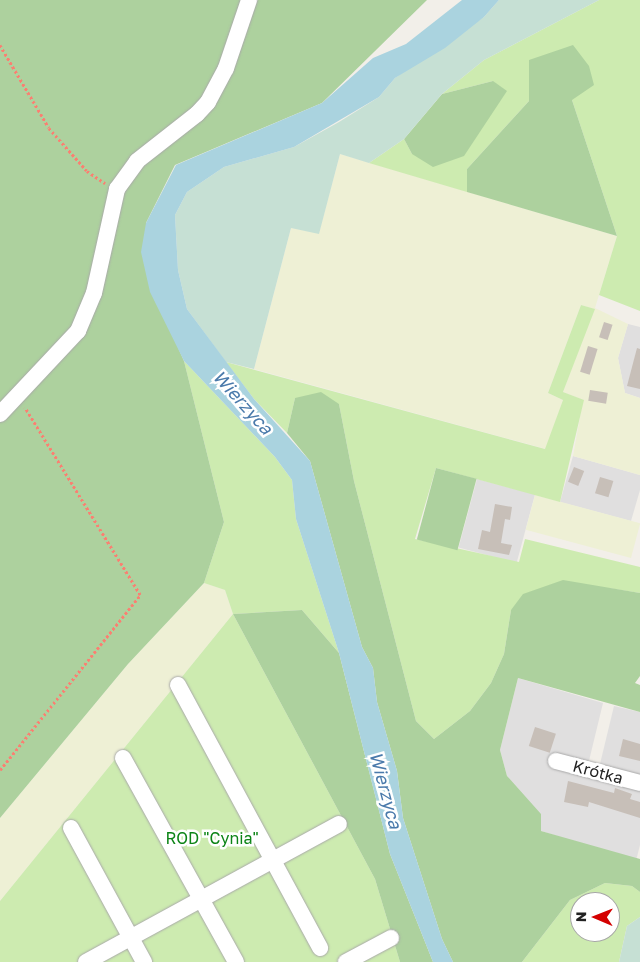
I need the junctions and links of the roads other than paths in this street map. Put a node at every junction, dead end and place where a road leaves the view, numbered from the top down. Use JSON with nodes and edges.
{"nodes":[{"id":1,"x":250,"y":0,"type":"edge"},
{"id":2,"x":0,"y":414,"type":"edge"},
{"id":3,"x":178,"y":685,"type":"dead end"},
{"id":4,"x":123,"y":758,"type":"dead end"},
{"id":5,"x":556,"y":761,"type":"dead end"},
{"id":6,"x":640,"y":783,"type":"edge"},
{"id":7,"x":339,"y":824,"type":"dead end"},
{"id":8,"x":71,"y":828,"type":"dead end"},
{"id":9,"x":272,"y":860,"type":"junction"},
{"id":10,"x":201,"y":898,"type":"junction"},
{"id":11,"x":130,"y":936,"type":"junction"},
{"id":12,"x":391,"y":938,"type":"dead end"},
{"id":13,"x":320,"y":948,"type":"dead end"},
{"id":14,"x":86,"y":962,"type":"edge"},
{"id":15,"x":144,"y":962,"type":"edge"},
{"id":16,"x":236,"y":962,"type":"edge"},
{"id":17,"x":346,"y":962,"type":"edge"}],
"edges":[{"from":1,"to":2,"type":"street"},
{"from":3,"to":9,"type":"street"},
{"from":4,"to":10,"type":"street"},
{"from":5,"to":6,"type":"street","name":"Krótka"},
{"from":7,"to":9,"type":"street"},
{"from":8,"to":11,"type":"street"},
{"from":9,"to":10,"type":"street"},
{"from":9,"to":13,"type":"street"},
{"from":10,"to":11,"type":"street"},
{"from":10,"to":16,"type":"street"},
{"from":11,"to":14,"type":"street"},
{"from":11,"to":15,"type":"street"},
{"from":12,"to":17,"type":"street"}]}
